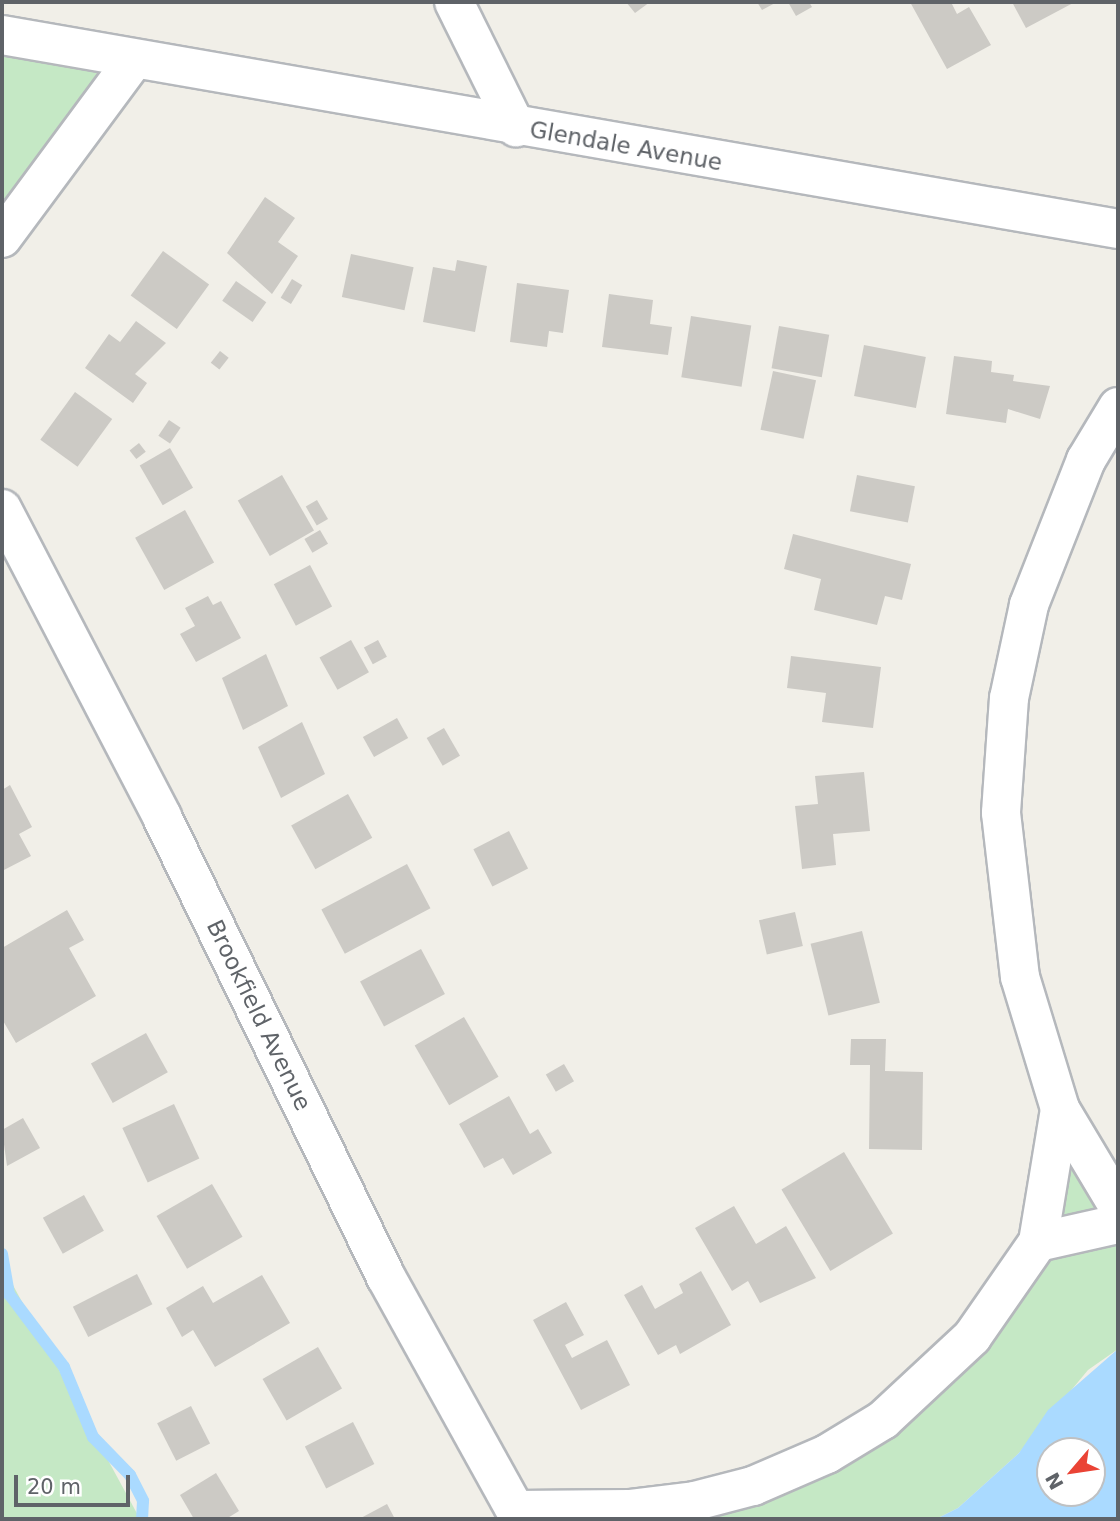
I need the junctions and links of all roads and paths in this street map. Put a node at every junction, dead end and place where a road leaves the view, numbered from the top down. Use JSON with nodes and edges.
{"nodes":[{"id":1,"x":454,"y":2,"type":"edge"},
{"id":2,"x":2,"y":35,"type":"edge"},
{"id":3,"x":134,"y":61,"type":"junction"},
{"id":4,"x":516,"y":127,"type":"junction"},
{"id":5,"x":1118,"y":229,"type":"edge"},
{"id":6,"x":2,"y":238,"type":"edge"},
{"id":7,"x":1118,"y":407,"type":"edge"},
{"id":8,"x":2,"y":509,"type":"edge"},
{"id":9,"x":1060,"y":1109,"type":"junction"},
{"id":10,"x":1118,"y":1206,"type":"edge"},
{"id":11,"x":1118,"y":1224,"type":"edge"},
{"id":12,"x":1038,"y":1242,"type":"junction"},
{"id":13,"x":518,"y":1515,"type":"edge"}],
"edges":[{"from":1,"to":4,"type":"street"},
{"from":2,"to":3,"type":"street","name":"Glendale Avenue"},
{"from":3,"to":4,"type":"street","name":"Glendale Avenue"},
{"from":3,"to":6,"type":"street"},
{"from":4,"to":5,"type":"street","name":"Glendale Avenue"},
{"from":7,"to":9,"type":"street"},
{"from":8,"to":13,"type":"street","name":"Brookfield Avenue"},
{"from":9,"to":10,"type":"street"},
{"from":9,"to":12,"type":"street"},
{"from":11,"to":12,"type":"street"},
{"from":12,"to":13,"type":"street"}]}
